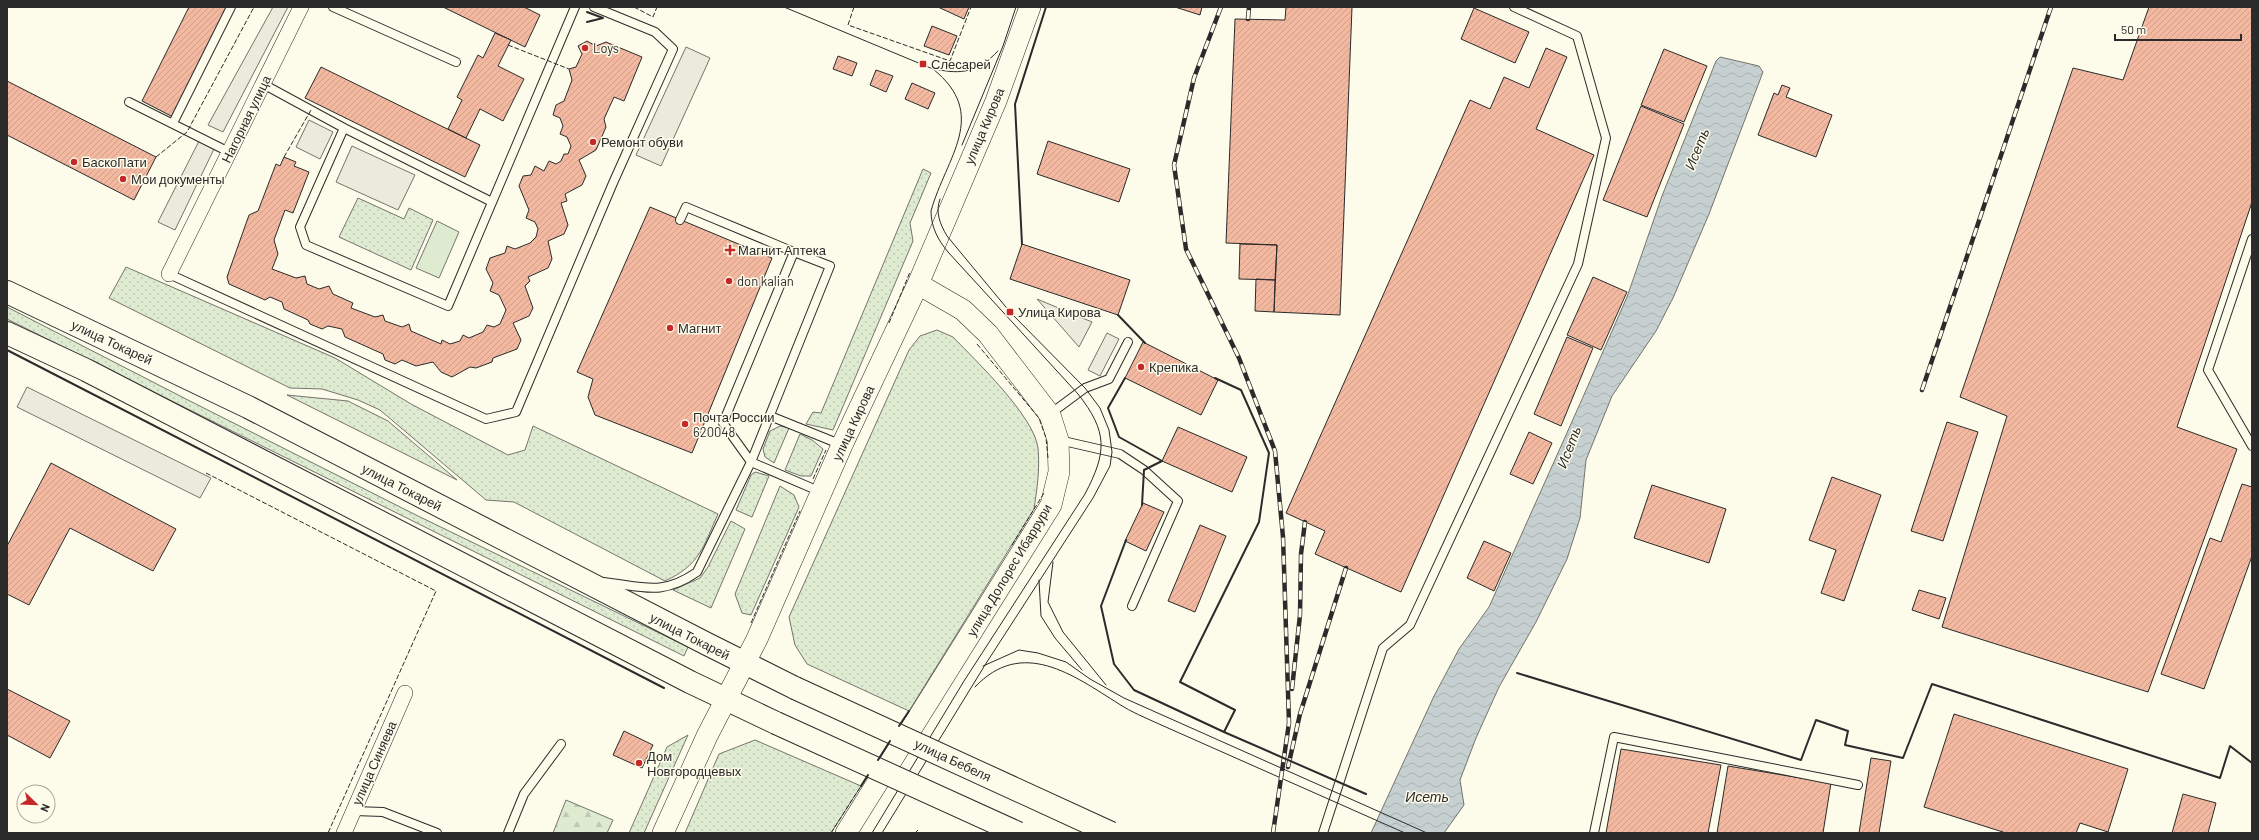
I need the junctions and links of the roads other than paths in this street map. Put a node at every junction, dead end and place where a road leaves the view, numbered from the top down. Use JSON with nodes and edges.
{"nodes":[{"id":1,"x":231,"y":7,"type":"edge"},
{"id":2,"x":301,"y":7,"type":"edge"},
{"id":3,"x":333,"y":7,"type":"edge"},
{"id":4,"x":576,"y":7,"type":"edge"},
{"id":5,"x":594,"y":7,"type":"edge"},
{"id":6,"x":1030,"y":7,"type":"edge"},
{"id":7,"x":1514,"y":7,"type":"edge"},
{"id":8,"x":456,"y":62,"type":"dead end"},
{"id":9,"x":263,"y":84,"type":"junction"},
{"id":10,"x":129,"y":102,"type":"dead end"},
{"id":11,"x":173,"y":123,"type":"junction"},
{"id":12,"x":344,"y":128,"type":"junction"},
{"id":13,"x":229,"y":152,"type":"junction"},
{"id":14,"x":492,"y":202,"type":"junction"},
{"id":15,"x":680,"y":220,"type":"dead end"},
{"id":16,"x":2252,"y":239,"type":"edge"},
{"id":17,"x":794,"y":252,"type":"junction"},
{"id":18,"x":169,"y":274,"type":"joint"},
{"id":19,"x":918,"y":284,"type":"junction"},
{"id":20,"x":7,"y":292,"type":"edge"},
{"id":21,"x":7,"y":333,"type":"edge"},
{"id":22,"x":1128,"y":342,"type":"dead end"},
{"id":23,"x":1050,"y":415,"type":"junction"},
{"id":24,"x":770,"y":416,"type":"junction"},
{"id":25,"x":1058,"y":440,"type":"junction"},
{"id":26,"x":842,"y":445,"type":"junction"},
{"id":27,"x":2252,"y":446,"type":"edge"},
{"id":28,"x":751,"y":462,"type":"junction"},
{"id":29,"x":822,"y":492,"type":"junction"},
{"id":30,"x":581,"y":580,"type":"junction"},
{"id":31,"x":1132,"y":606,"type":"dead end"},
{"id":32,"x":744,"y":663,"type":"junction"},
{"id":33,"x":795,"y":688,"type":"joint"},
{"id":34,"x":405,"y":694,"type":"dead end"},
{"id":35,"x":726,"y":699,"type":"junction"},
{"id":36,"x":561,"y":744,"type":"dead end"},
{"id":37,"x":1858,"y":785,"type":"dead end"},
{"id":38,"x":354,"y":811,"type":"junction"},
{"id":39,"x":419,"y":830,"type":"edge"},
{"id":40,"x":344,"y":833,"type":"edge"},
{"id":41,"x":437,"y":833,"type":"edge"},
{"id":42,"x":508,"y":833,"type":"edge"},
{"id":43,"x":663,"y":833,"type":"edge"},
{"id":44,"x":846,"y":833,"type":"edge"},
{"id":45,"x":1018,"y":833,"type":"edge"},
{"id":46,"x":1111,"y":833,"type":"edge"},
{"id":47,"x":1323,"y":833,"type":"edge"},
{"id":48,"x":1594,"y":833,"type":"edge"}],
"edges":[{"from":1,"to":11,"type":"lane"},
{"from":2,"to":9,"type":"street","name":"Нагорная улица"},
{"from":3,"to":8,"type":"lane"},
{"from":4,"to":14,"type":"lane"},
{"from":5,"to":18,"type":"lane"},
{"from":6,"to":19,"type":"main road","name":"улица Кирова"},
{"from":7,"to":47,"type":"lane"},
{"from":9,"to":12,"type":"lane"},
{"from":9,"to":13,"type":"street","name":"Нагорная улица"},
{"from":10,"to":11,"type":"lane"},
{"from":11,"to":13,"type":"lane"},
{"from":12,"to":14,"type":"lane"},
{"from":12,"to":14,"type":"lane"},
{"from":13,"to":18,"type":"street","name":"Нагорная улица"},
{"from":15,"to":17,"type":"lane"},
{"from":16,"to":27,"type":"lane"},
{"from":17,"to":24,"type":"lane"},
{"from":17,"to":28,"type":"lane"},
{"from":19,"to":23,"type":"main road","name":"улица Долорес Ибаррури"},
{"from":19,"to":26,"type":"main road","name":"улица Кирова"},
{"from":20,"to":30,"type":"main road","name":"улица Токарей"},
{"from":21,"to":35,"type":"main road"},
{"from":22,"to":23,"type":"lane"},
{"from":23,"to":25,"type":"main road","name":"улица Долорес Ибаррури"},
{"from":24,"to":26,"type":"lane"},
{"from":24,"to":28,"type":"lane"},
{"from":25,"to":31,"type":"lane"},
{"from":25,"to":44,"type":"main road","name":"улица Долорес Ибаррури"},
{"from":26,"to":29,"type":"main road","name":"улица Кирова"},
{"from":28,"to":29,"type":"lane"},
{"from":28,"to":30,"type":"lane"},
{"from":29,"to":32,"type":"main road","name":"улица Кирова"},
{"from":30,"to":32,"type":"main road","name":"улица Токарей"},
{"from":32,"to":33,"type":"main road","name":"улица Токарей"},
{"from":32,"to":35,"type":"main road","name":"улица Кирова"},
{"from":33,"to":46,"type":"main road","name":"улица Бебеля","bridge":true},
{"from":34,"to":38,"type":"street","name":"улица Синяева"},
{"from":35,"to":43,"type":"main road","name":"улица Кирова"},
{"from":35,"to":45,"type":"main road","bridge":true},
{"from":36,"to":42,"type":"lane"},
{"from":37,"to":48,"type":"lane"},
{"from":38,"to":39,"type":"lane"},
{"from":38,"to":40,"type":"street","name":"улица Синяева"},
{"from":39,"to":41,"type":"lane"}]}
